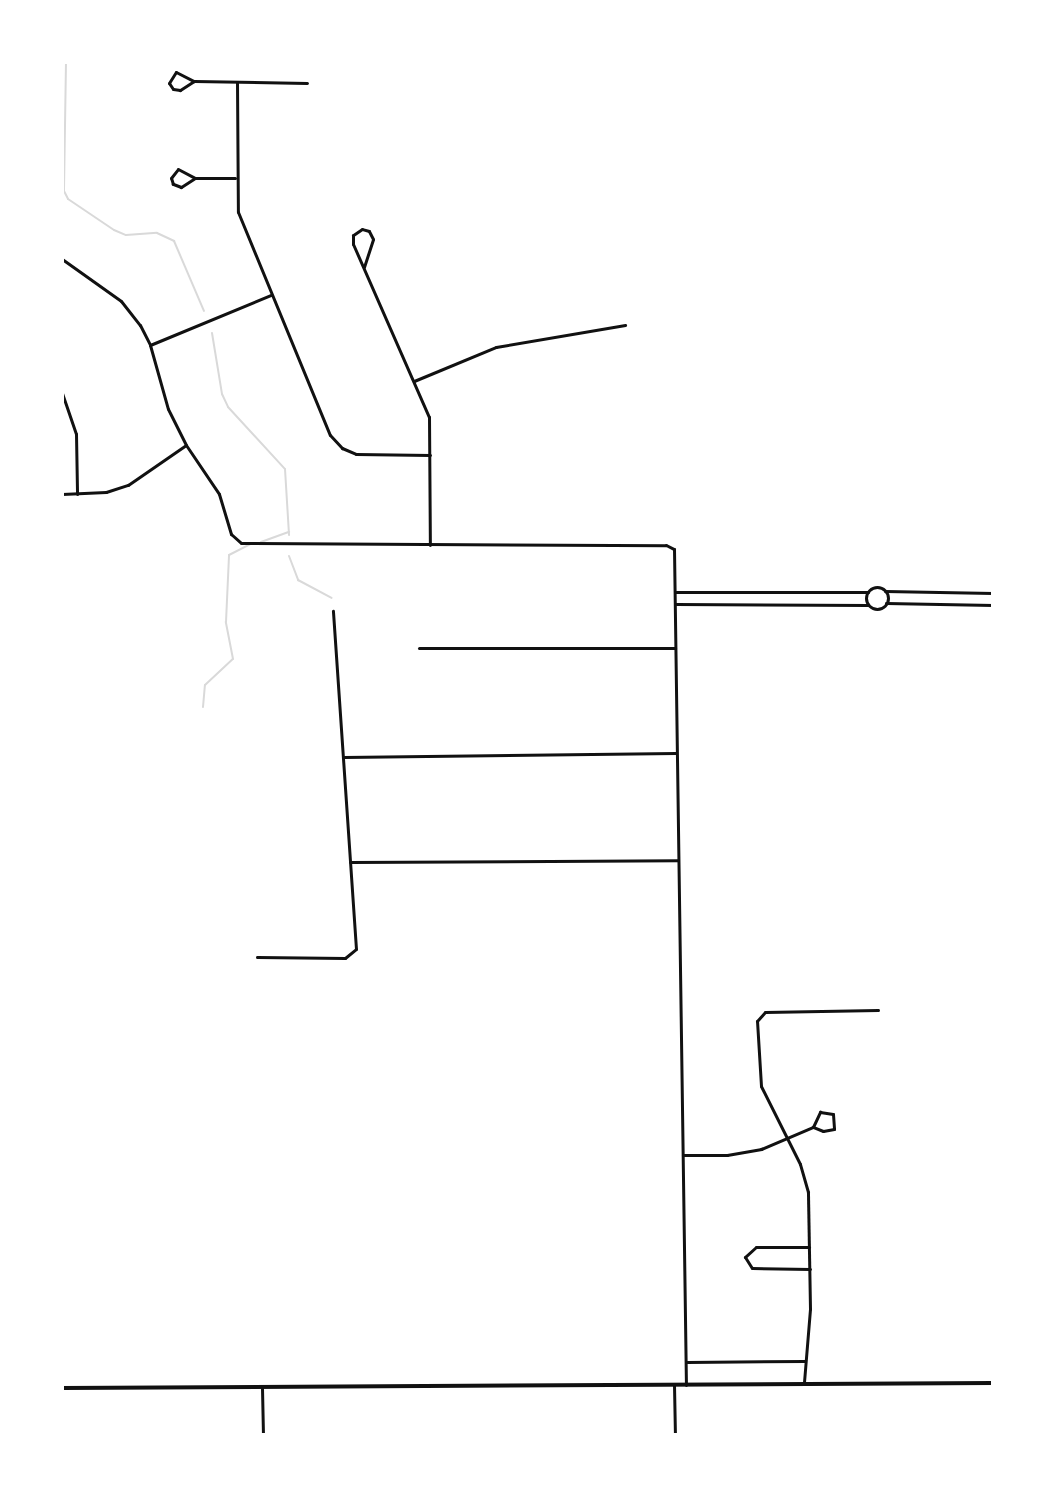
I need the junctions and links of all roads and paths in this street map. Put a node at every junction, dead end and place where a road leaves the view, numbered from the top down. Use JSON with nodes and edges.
{"nodes":[{"id":1,"x":194,"y":81,"type":"junction"},
{"id":2,"x":237,"y":82,"type":"junction"},
{"id":3,"x":307,"y":83,"type":"dead end"},
{"id":4,"x":195,"y":178,"type":"junction"},
{"id":5,"x":235,"y":178,"type":"junction"},
{"id":6,"x":62,"y":259,"type":"edge"},
{"id":7,"x":364,"y":267,"type":"junction"},
{"id":8,"x":271,"y":295,"type":"junction"},
{"id":9,"x":625,"y":325,"type":"dead end"},
{"id":10,"x":150,"y":345,"type":"junction"},
{"id":11,"x":414,"y":381,"type":"junction"},
{"id":12,"x":62,"y":393,"type":"edge"},
{"id":13,"x":186,"y":445,"type":"junction"},
{"id":14,"x":430,"y":455,"type":"junction"},
{"id":15,"x":62,"y":494,"type":"edge"},
{"id":16,"x":77,"y":494,"type":"junction"},
{"id":17,"x":430,"y":545,"type":"junction"},
{"id":18,"x":885,"y":591,"type":"junction"},
{"id":19,"x":676,"y":592,"type":"junction"},
{"id":20,"x":775,"y":592,"type":"junction"},
{"id":21,"x":868,"y":592,"type":"junction"},
{"id":22,"x":957,"y":593,"type":"junction"},
{"id":23,"x":993,"y":593,"type":"edge"},
{"id":24,"x":886,"y":603,"type":"junction"},
{"id":25,"x":676,"y":604,"type":"junction"},
{"id":26,"x":775,"y":604,"type":"junction"},
{"id":27,"x":868,"y":605,"type":"junction"},
{"id":28,"x":957,"y":605,"type":"junction"},
{"id":29,"x":993,"y":605,"type":"edge"},
{"id":30,"x":333,"y":611,"type":"dead end"},
{"id":31,"x":419,"y":648,"type":"dead end"},
{"id":32,"x":676,"y":648,"type":"junction"},
{"id":33,"x":677,"y":753,"type":"junction"},
{"id":34,"x":344,"y":757,"type":"junction"},
{"id":35,"x":679,"y":860,"type":"junction"},
{"id":36,"x":350,"y":862,"type":"junction"},
{"id":37,"x":257,"y":957,"type":"dead end"},
{"id":38,"x":878,"y":1010,"type":"dead end"},
{"id":39,"x":813,"y":1127,"type":"junction"},
{"id":40,"x":786,"y":1139,"type":"junction"},
{"id":41,"x":683,"y":1155,"type":"junction"},
{"id":42,"x":810,"y":1248,"type":"junction"},
{"id":43,"x":810,"y":1269,"type":"junction"},
{"id":44,"x":805,"y":1361,"type":"junction"},
{"id":45,"x":687,"y":1362,"type":"junction"},
{"id":46,"x":804,"y":1382,"type":"junction"},
{"id":47,"x":993,"y":1383,"type":"edge"},
{"id":48,"x":674,"y":1385,"type":"junction"},
{"id":49,"x":686,"y":1385,"type":"junction"},
{"id":50,"x":62,"y":1388,"type":"edge"},
{"id":51,"x":262,"y":1388,"type":"junction"},
{"id":52,"x":263,"y":1435,"type":"edge"},
{"id":53,"x":675,"y":1435,"type":"edge"}],
"edges":[{"from":1,"to":1,"type":"street"},
{"from":1,"to":2,"type":"street"},
{"from":2,"to":3,"type":"street"},
{"from":2,"to":5,"type":"street"},
{"from":4,"to":4,"type":"street"},
{"from":4,"to":5,"type":"street"},
{"from":5,"to":8,"type":"street"},
{"from":6,"to":10,"type":"street"},
{"from":7,"to":7,"type":"street"},
{"from":7,"to":11,"type":"street"},
{"from":8,"to":10,"type":"street"},
{"from":8,"to":14,"type":"street"},
{"from":9,"to":11,"type":"street"},
{"from":10,"to":13,"type":"street"},
{"from":11,"to":14,"type":"street"},
{"from":12,"to":16,"type":"street"},
{"from":13,"to":16,"type":"street"},
{"from":13,"to":17,"type":"street"},
{"from":14,"to":17,"type":"street"},
{"from":15,"to":16,"type":"street"},
{"from":17,"to":19,"type":"street"},
{"from":18,"to":21,"type":"street"},
{"from":18,"to":22,"type":"street"},
{"from":18,"to":24,"type":"street"},
{"from":19,"to":20,"type":"street"},
{"from":19,"to":25,"type":"street"},
{"from":20,"to":21,"type":"street"},
{"from":20,"to":26,"type":"street"},
{"from":21,"to":27,"type":"street"},
{"from":22,"to":23,"type":"street"},
{"from":22,"to":28,"type":"street"},
{"from":24,"to":27,"type":"street"},
{"from":24,"to":28,"type":"street"},
{"from":25,"to":26,"type":"street"},
{"from":25,"to":32,"type":"street"},
{"from":26,"to":27,"type":"street"},
{"from":28,"to":29,"type":"street"},
{"from":30,"to":34,"type":"street"},
{"from":31,"to":32,"type":"street"},
{"from":32,"to":33,"type":"street"},
{"from":33,"to":34,"type":"street"},
{"from":33,"to":35,"type":"street"},
{"from":34,"to":36,"type":"street"},
{"from":35,"to":36,"type":"street"},
{"from":35,"to":41,"type":"street"},
{"from":36,"to":37,"type":"street"},
{"from":38,"to":40,"type":"street"},
{"from":39,"to":39,"type":"street"},
{"from":39,"to":40,"type":"street"},
{"from":40,"to":41,"type":"street"},
{"from":40,"to":42,"type":"street"},
{"from":41,"to":45,"type":"street"},
{"from":42,"to":43,"type":"street"},
{"from":42,"to":43,"type":"street"},
{"from":43,"to":44,"type":"street"},
{"from":44,"to":45,"type":"street"},
{"from":44,"to":46,"type":"street"},
{"from":45,"to":49,"type":"street"},
{"from":46,"to":47,"type":"street"},
{"from":46,"to":49,"type":"street"},
{"from":48,"to":49,"type":"street"},
{"from":48,"to":51,"type":"street"},
{"from":48,"to":53,"type":"street"},
{"from":50,"to":51,"type":"street"},
{"from":51,"to":52,"type":"street"}]}
